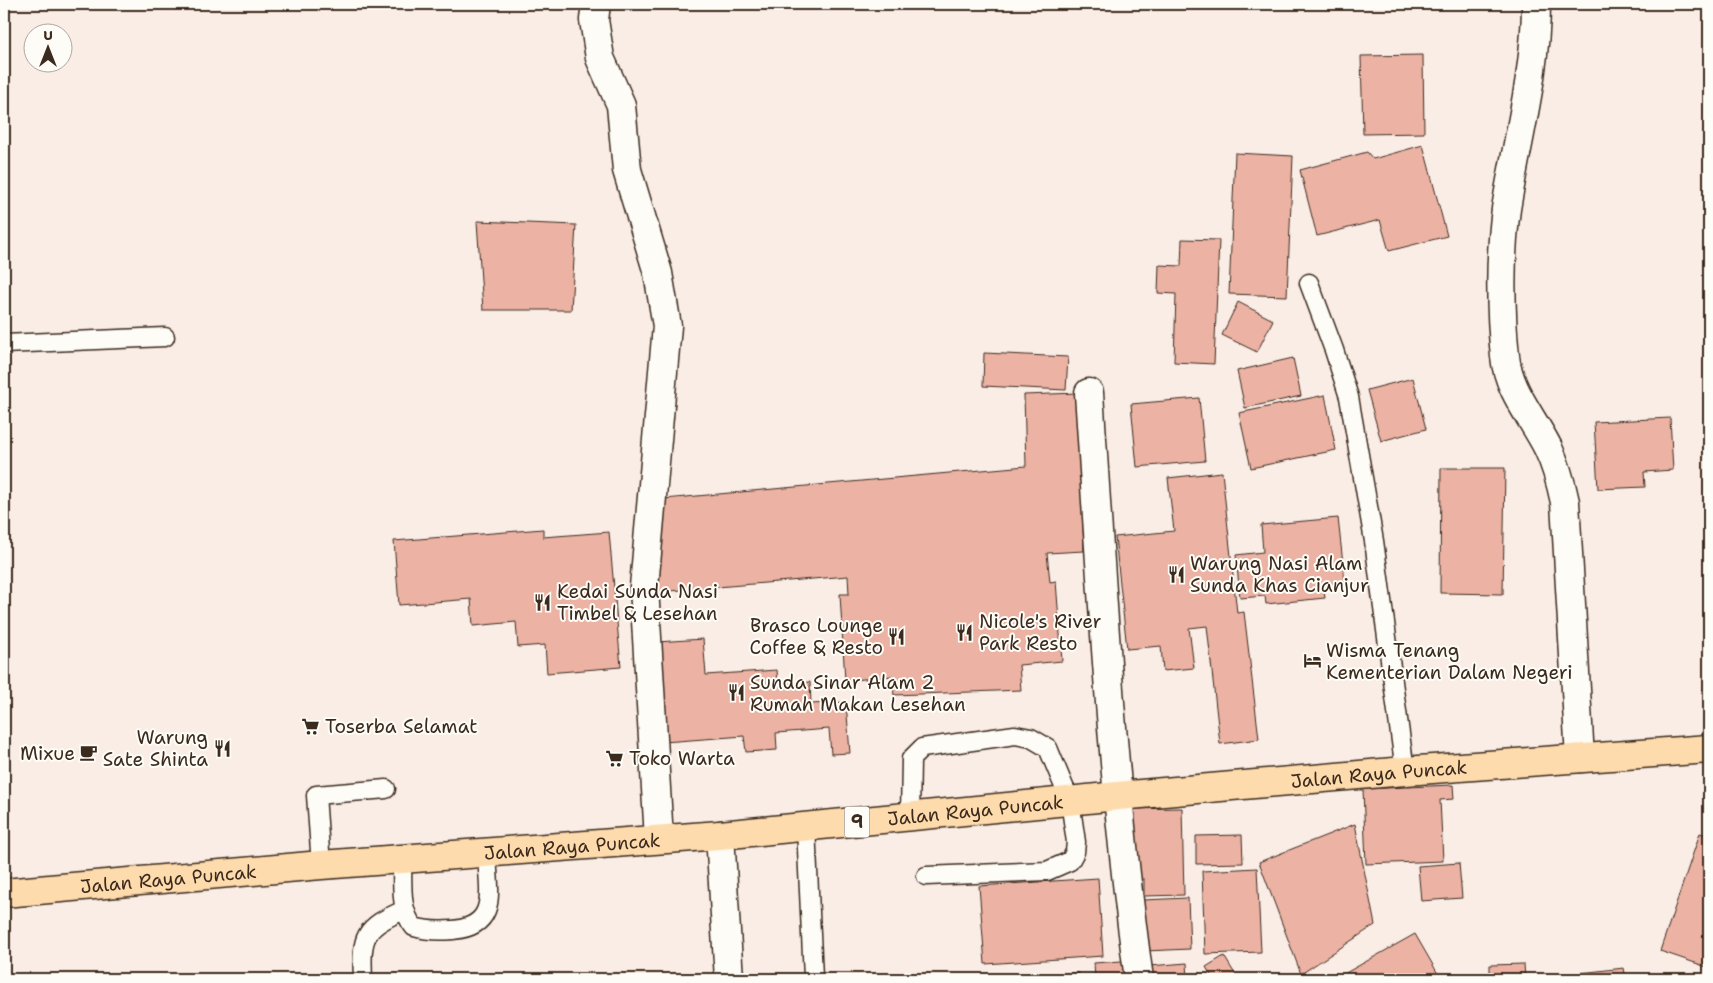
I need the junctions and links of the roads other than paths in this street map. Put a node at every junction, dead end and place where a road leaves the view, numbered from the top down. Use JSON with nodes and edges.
{"nodes":[{"id":1,"x":596,"y":4,"type":"edge"},
{"id":2,"x":1536,"y":4,"type":"edge"},
{"id":3,"x":1309,"y":283,"type":"dead end"},
{"id":4,"x":165,"y":336,"type":"dead end"},
{"id":5,"x":4,"y":344,"type":"edge"},
{"id":6,"x":1089,"y":393,"type":"dead end"},
{"id":7,"x":1709,"y":749,"type":"edge"},
{"id":8,"x":1580,"y":758,"type":"junction"},
{"id":9,"x":1405,"y":771,"type":"junction"},
{"id":10,"x":386,"y":789,"type":"dead end"},
{"id":11,"x":1118,"y":796,"type":"junction"},
{"id":12,"x":1070,"y":801,"type":"junction"},
{"id":13,"x":910,"y":817,"type":"junction"},
{"id":14,"x":806,"y":827,"type":"junction"},
{"id":15,"x":720,"y":835,"type":"junction"},
{"id":16,"x":659,"y":839,"type":"junction"},
{"id":17,"x":487,"y":854,"type":"junction"},
{"id":18,"x":402,"y":860,"type":"junction"},
{"id":19,"x":321,"y":866,"type":"junction"},
{"id":20,"x":926,"y":876,"type":"dead end"},
{"id":21,"x":4,"y":893,"type":"edge"},
{"id":22,"x":404,"y":910,"type":"junction"},
{"id":23,"x":813,"y":977,"type":"dead end"},
{"id":24,"x":363,"y":979,"type":"edge"},
{"id":25,"x":729,"y":979,"type":"edge"},
{"id":26,"x":1139,"y":979,"type":"edge"}],
"edges":[{"from":1,"to":16,"type":"street"},
{"from":2,"to":8,"type":"street"},
{"from":3,"to":9,"type":"lane"},
{"from":4,"to":5,"type":"lane"},
{"from":6,"to":11,"type":"street"},
{"from":7,"to":8,"type":"highway","name":"Jalan Raya Puncak","number":"9"},
{"from":8,"to":9,"type":"highway","name":"Jalan Raya Puncak","number":"9"},
{"from":9,"to":11,"type":"highway","name":"Jalan Raya Puncak","number":"9"},
{"from":10,"to":19,"type":"lane"},
{"from":11,"to":12,"type":"highway","name":"Jalan Raya Puncak","number":"9"},
{"from":11,"to":26,"type":"street"},
{"from":12,"to":13,"type":"highway","name":"Jalan Raya Puncak","number":"9"},
{"from":12,"to":13,"type":"lane"},
{"from":12,"to":20,"type":"lane"},
{"from":13,"to":14,"type":"highway","name":"Jalan Raya Puncak","number":"9"},
{"from":14,"to":15,"type":"highway","name":"Jalan Raya Puncak","number":"9"},
{"from":14,"to":23,"type":"lane"},
{"from":15,"to":16,"type":"highway","name":"Jalan Raya Puncak","number":"9"},
{"from":15,"to":25,"type":"street"},
{"from":16,"to":17,"type":"highway","name":"Jalan Raya Puncak","number":"9"},
{"from":17,"to":18,"type":"highway","name":"Jalan Raya Puncak","number":"9"},
{"from":17,"to":22,"type":"lane"},
{"from":18,"to":19,"type":"highway","name":"Jalan Raya Puncak","number":"9"},
{"from":18,"to":22,"type":"lane"},
{"from":19,"to":21,"type":"highway","name":"Jalan Raya Puncak","number":"9"},
{"from":22,"to":24,"type":"lane"}]}
